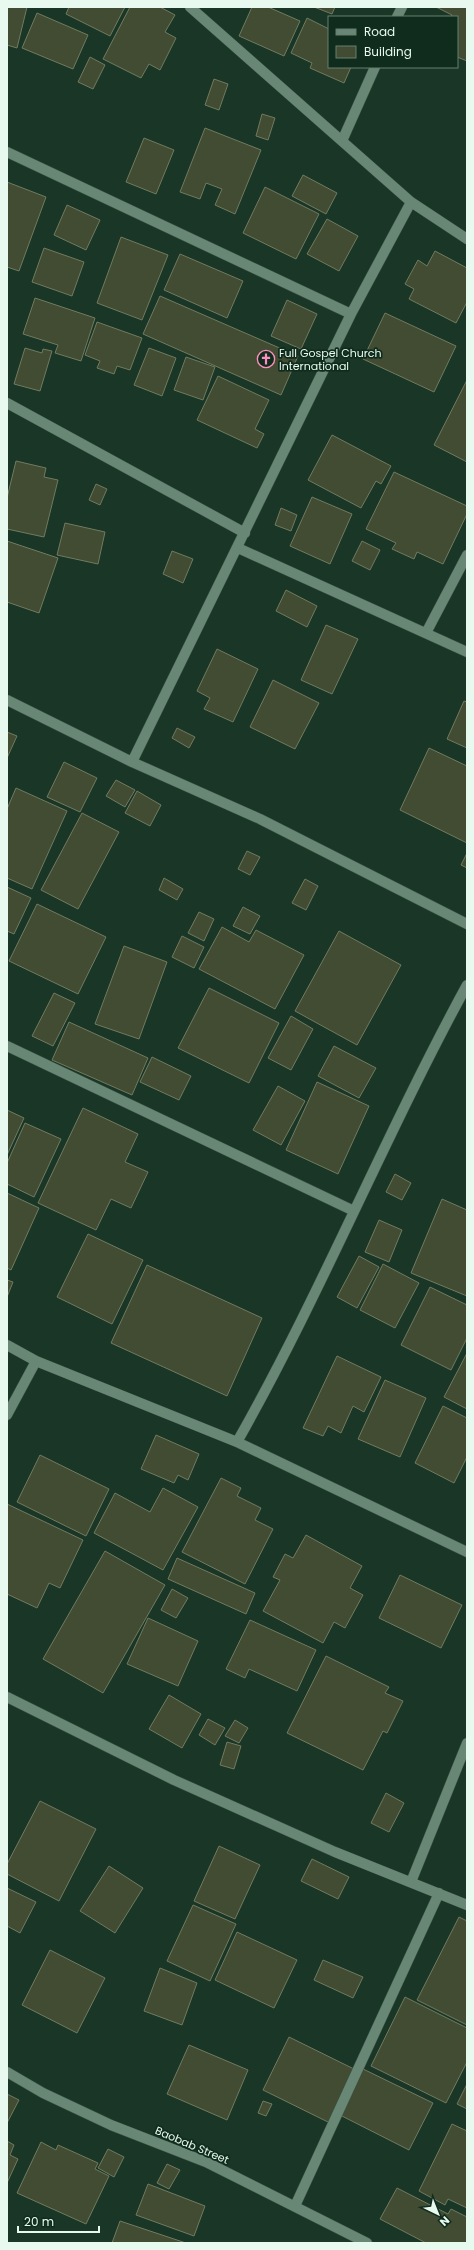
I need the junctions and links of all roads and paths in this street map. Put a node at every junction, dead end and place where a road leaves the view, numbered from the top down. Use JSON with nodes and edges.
{"nodes":[{"id":1,"x":190,"y":7,"type":"edge"},
{"id":2,"x":402,"y":7,"type":"edge"},
{"id":3,"x":398,"y":16,"type":"edge"},
{"id":4,"x":375,"y":68,"type":"edge"},
{"id":5,"x":342,"y":141,"type":"junction"},
{"id":6,"x":7,"y":152,"type":"edge"},
{"id":7,"x":411,"y":202,"type":"junction"},
{"id":8,"x":467,"y":239,"type":"edge"},
{"id":9,"x":351,"y":314,"type":"junction"},
{"id":10,"x":7,"y":403,"type":"edge"},
{"id":11,"x":245,"y":533,"type":"junction"},
{"id":12,"x":238,"y":548,"type":"junction"},
{"id":13,"x":467,"y":555,"type":"edge"},
{"id":14,"x":426,"y":633,"type":"junction"},
{"id":15,"x":467,"y":652,"type":"edge"},
{"id":16,"x":7,"y":700,"type":"edge"},
{"id":17,"x":132,"y":762,"type":"junction"},
{"id":18,"x":467,"y":924,"type":"edge"},
{"id":19,"x":467,"y":985,"type":"edge"},
{"id":20,"x":7,"y":1046,"type":"edge"},
{"id":21,"x":354,"y":1211,"type":"junction"},
{"id":22,"x":7,"y":1346,"type":"edge"},
{"id":23,"x":36,"y":1361,"type":"junction"},
{"id":24,"x":7,"y":1415,"type":"edge"},
{"id":25,"x":237,"y":1442,"type":"junction"},
{"id":26,"x":467,"y":1552,"type":"edge"},
{"id":27,"x":7,"y":1697,"type":"edge"},
{"id":28,"x":467,"y":1743,"type":"edge"},
{"id":29,"x":411,"y":1882,"type":"junction"},
{"id":30,"x":439,"y":1893,"type":"junction"},
{"id":31,"x":467,"y":1905,"type":"edge"},
{"id":32,"x":7,"y":2072,"type":"edge"},
{"id":33,"x":294,"y":2206,"type":"junction"},
{"id":34,"x":367,"y":2243,"type":"edge"}],
"edges":[{"from":1,"to":5,"type":"street"},
{"from":2,"to":3,"type":"street"},
{"from":4,"to":5,"type":"street"},
{"from":5,"to":7,"type":"street"},
{"from":6,"to":9,"type":"street"},
{"from":7,"to":8,"type":"street"},
{"from":7,"to":9,"type":"street"},
{"from":9,"to":11,"type":"street"},
{"from":10,"to":11,"type":"street"},
{"from":11,"to":12,"type":"street"},
{"from":12,"to":14,"type":"street"},
{"from":12,"to":17,"type":"street"},
{"from":13,"to":14,"type":"street"},
{"from":14,"to":15,"type":"street"},
{"from":16,"to":17,"type":"street"},
{"from":17,"to":18,"type":"street"},
{"from":19,"to":21,"type":"street"},
{"from":20,"to":21,"type":"street"},
{"from":21,"to":25,"type":"street"},
{"from":22,"to":23,"type":"street"},
{"from":23,"to":24,"type":"street"},
{"from":23,"to":25,"type":"street"},
{"from":25,"to":26,"type":"street"},
{"from":27,"to":29,"type":"street"},
{"from":28,"to":29,"type":"street"},
{"from":29,"to":30,"type":"street"},
{"from":30,"to":31,"type":"street"},
{"from":30,"to":33,"type":"street"},
{"from":32,"to":33,"type":"street","name":"Baobab Street"},
{"from":33,"to":34,"type":"street","name":"Baobab Street"}]}
